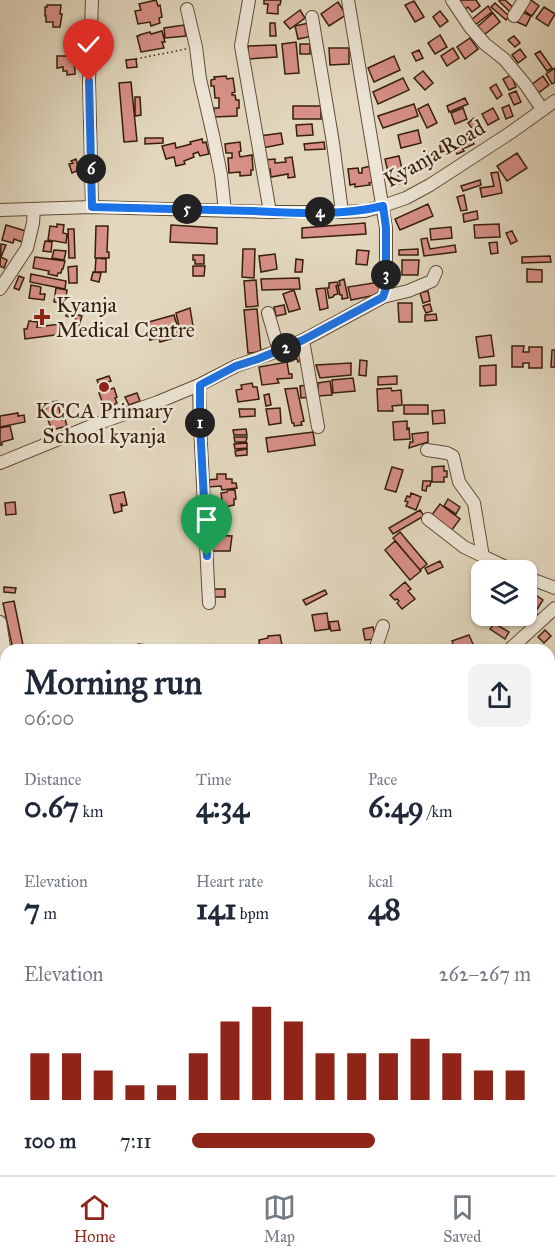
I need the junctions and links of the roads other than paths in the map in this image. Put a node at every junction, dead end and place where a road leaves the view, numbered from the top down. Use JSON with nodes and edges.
{"nodes":[{"id":1,"x":92,"y":0,"type":"edge"},
{"id":2,"x":249,"y":0,"type":"edge"},
{"id":3,"x":348,"y":0,"type":"edge"},
{"id":4,"x":452,"y":0,"type":"edge"},
{"id":5,"x":524,"y":0,"type":"edge"},
{"id":6,"x":187,"y":9,"type":"dead end"},
{"id":7,"x":514,"y":16,"type":"dead end"},
{"id":8,"x":312,"y":17,"type":"dead end"},
{"id":9,"x":555,"y":101,"type":"edge"},
{"id":10,"x":542,"y":110,"type":"junction"},
{"id":11,"x":383,"y":206,"type":"junction"},
{"id":12,"x":92,"y":207,"type":"junction"},
{"id":13,"x":34,"y":209,"type":"junction"},
{"id":14,"x":0,"y":210,"type":"edge"},
{"id":15,"x":225,"y":211,"type":"junction"},
{"id":16,"x":270,"y":212,"type":"junction"},
{"id":17,"x":342,"y":212,"type":"junction"},
{"id":18,"x":436,"y":272,"type":"dead end"},
{"id":19,"x":0,"y":289,"type":"edge"},
{"id":20,"x":383,"y":297,"type":"junction"},
{"id":21,"x":268,"y":313,"type":"dead end"},
{"id":22,"x":303,"y":340,"type":"junction"},
{"id":23,"x":279,"y":351,"type":"junction"},
{"id":24,"x":200,"y":385,"type":"junction"},
{"id":25,"x":318,"y":427,"type":"dead end"},
{"id":26,"x":427,"y":450,"type":"dead end"},
{"id":27,"x":0,"y":463,"type":"edge"},
{"id":28,"x":428,"y":519,"type":"dead end"},
{"id":29,"x":483,"y":557,"type":"junction"},
{"id":30,"x":490,"y":560,"type":"edge"},
{"id":31,"x":537,"y":581,"type":"edge"},
{"id":32,"x":555,"y":588,"type":"edge"},
{"id":33,"x":209,"y":603,"type":"dead end"},
{"id":34,"x":555,"y":608,"type":"edge"},
{"id":35,"x":0,"y":622,"type":"edge"},
{"id":36,"x":383,"y":626,"type":"dead end"},
{"id":37,"x":4,"y":644,"type":"edge"},
{"id":38,"x":377,"y":644,"type":"edge"},
{"id":39,"x":516,"y":644,"type":"edge"}],
"edges":[{"from":1,"to":12,"type":"street"},
{"from":2,"to":16,"type":"street"},
{"from":3,"to":11,"type":"street"},
{"from":4,"to":10,"type":"street"},
{"from":5,"to":7,"type":"street"},
{"from":6,"to":15,"type":"street"},
{"from":8,"to":17,"type":"street"},
{"from":9,"to":10,"type":"street","name":"Kyanja Road"},
{"from":10,"to":11,"type":"street","name":"Kyanja Road"},
{"from":11,"to":17,"type":"street","name":"Kyanja Road"},
{"from":11,"to":20,"type":"street"},
{"from":12,"to":13,"type":"street","name":"Kyanja Road"},
{"from":12,"to":15,"type":"street","name":"Kyanja Road"},
{"from":13,"to":14,"type":"street","name":"Kyanja Road"},
{"from":13,"to":19,"type":"street"},
{"from":15,"to":16,"type":"street","name":"Kyanja Road"},
{"from":16,"to":17,"type":"street","name":"Kyanja Road"},
{"from":18,"to":20,"type":"street"},
{"from":20,"to":22,"type":"street"},
{"from":21,"to":23,"type":"street"},
{"from":22,"to":23,"type":"street"},
{"from":22,"to":25,"type":"street"},
{"from":23,"to":24,"type":"street"},
{"from":24,"to":27,"type":"street"},
{"from":24,"to":33,"type":"street"},
{"from":26,"to":29,"type":"street"},
{"from":28,"to":29,"type":"street"},
{"from":29,"to":30,"type":"street"},
{"from":31,"to":32,"type":"street"},
{"from":34,"to":39,"type":"street"},
{"from":35,"to":37,"type":"street"},
{"from":36,"to":38,"type":"street"}]}
